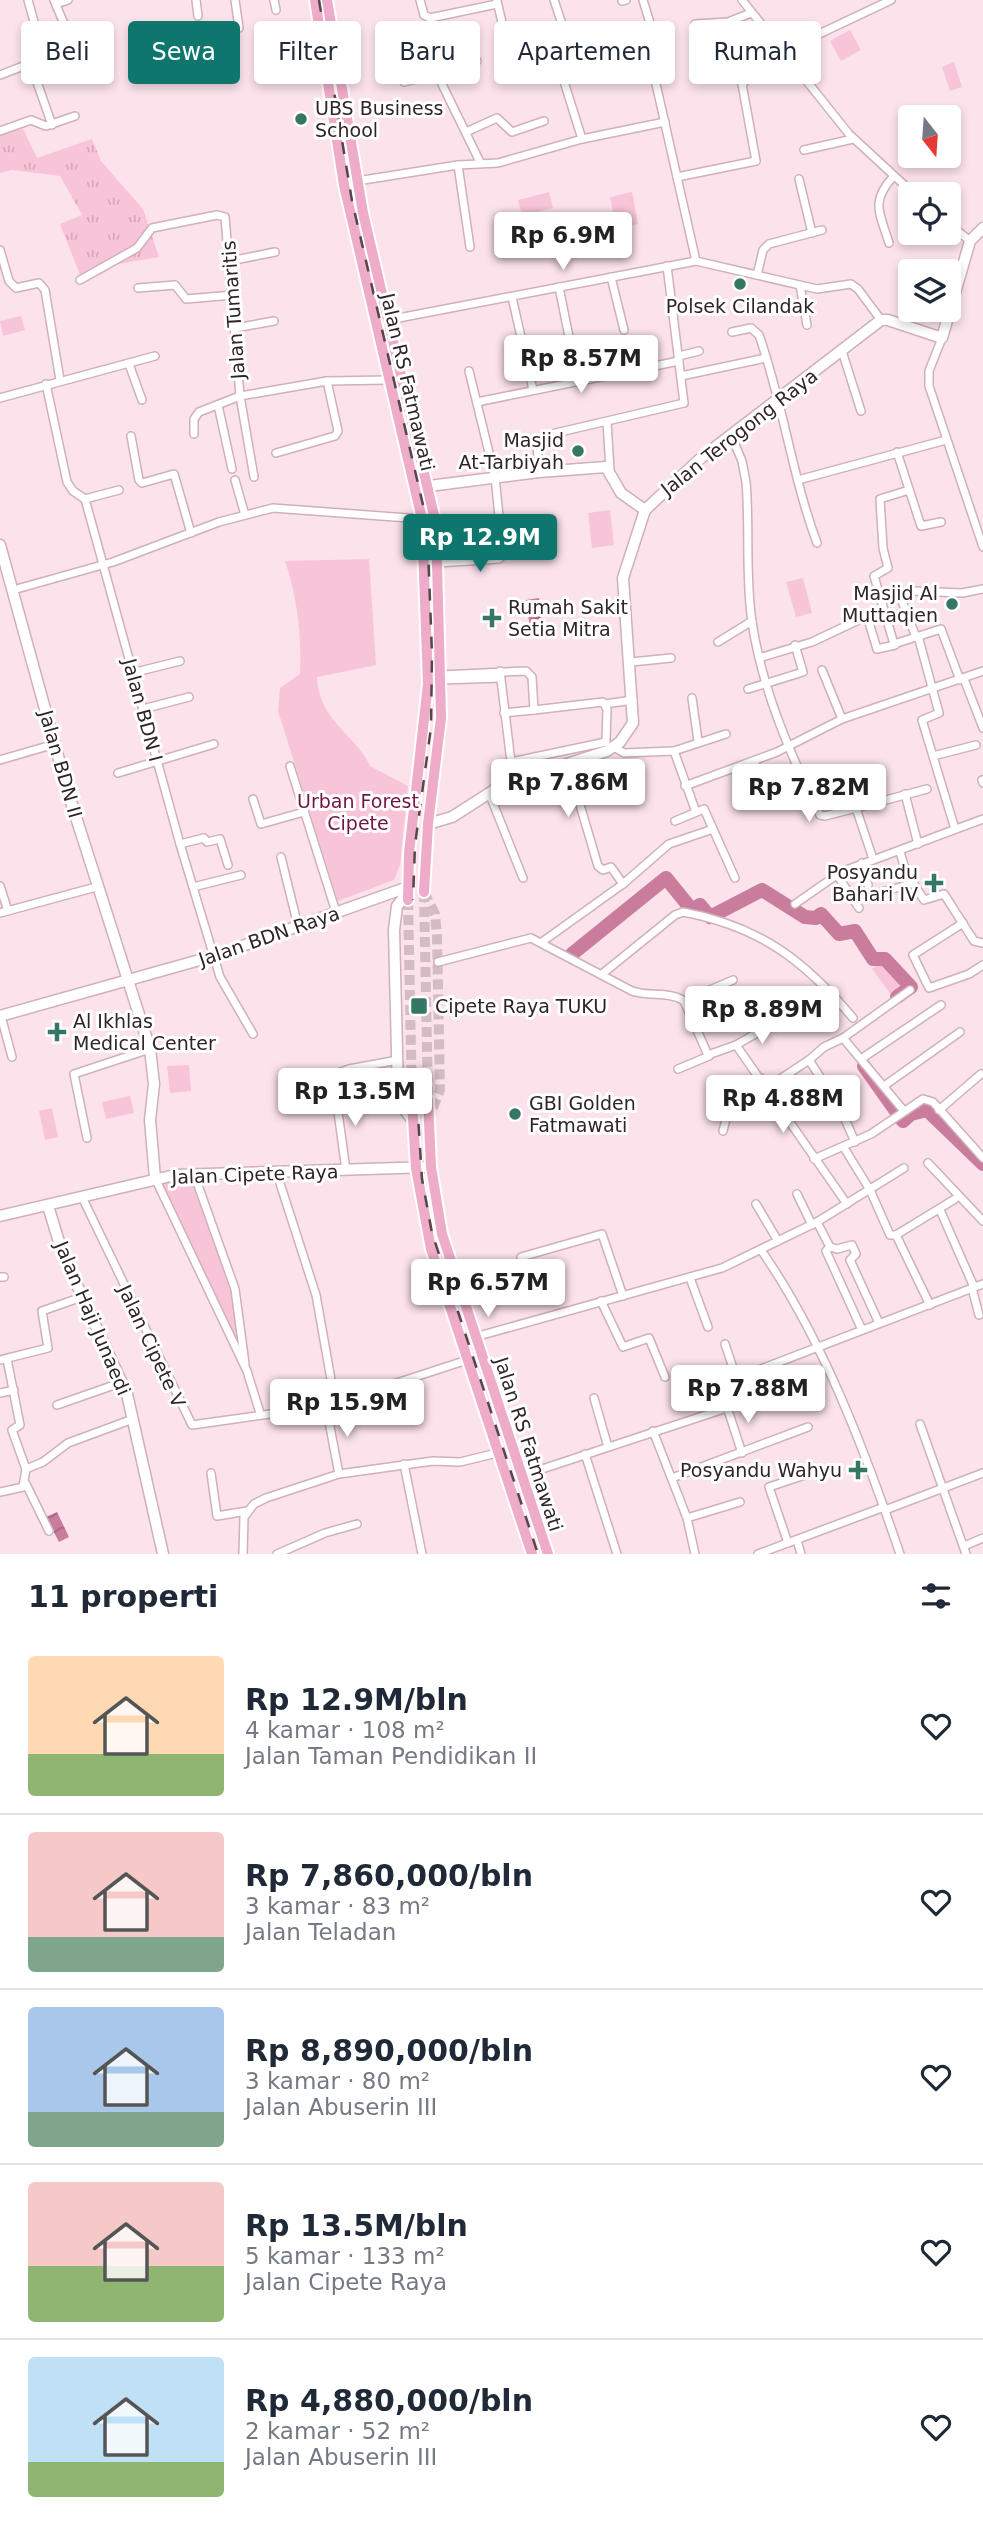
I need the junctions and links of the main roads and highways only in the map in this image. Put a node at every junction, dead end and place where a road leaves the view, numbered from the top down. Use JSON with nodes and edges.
{"nodes":[{"id":1,"x":315,"y":0,"type":"edge"},
{"id":2,"x":327,"y":0,"type":"edge"},
{"id":3,"x":341,"y":92,"type":"junction"},
{"id":4,"x":328,"y":94,"type":"junction"},
{"id":5,"x":344,"y":104,"type":"junction"},
{"id":6,"x":330,"y":106,"type":"junction"},
{"id":7,"x":415,"y":433,"type":"junction"},
{"id":8,"x":402,"y":436,"type":"junction"},
{"id":9,"x":424,"y":892,"type":"dead end"},
{"id":10,"x":408,"y":893,"type":"tunnel mouth"},
{"id":11,"x":428,"y":1100,"type":"tunnel mouth"},
{"id":12,"x":412,"y":1101,"type":"tunnel mouth"},
{"id":13,"x":527,"y":1539,"type":"junction"},
{"id":14,"x":544,"y":1545,"type":"edge"},
{"id":15,"x":532,"y":1552,"type":"edge"}],
"edges":[{"from":1,"to":4,"type":"main road","name":"Jalan RS Fatmawati"},
{"from":2,"to":3,"type":"main road","name":"Jalan RS Fatmawati"},
{"from":3,"to":4,"type":"main road"},
{"from":3,"to":5,"type":"main road","name":"Jalan RS Fatmawati"},
{"from":4,"to":6,"type":"main road","name":"Jalan RS Fatmawati"},
{"from":5,"to":6,"type":"main road"},
{"from":5,"to":7,"type":"main road","name":"Jalan RS Fatmawati"},
{"from":6,"to":8,"type":"main road","name":"Jalan RS Fatmawati"},
{"from":7,"to":8,"type":"main road"},
{"from":7,"to":9,"type":"main road","name":"Jalan RS Fatmawati"},
{"from":8,"to":10,"type":"main road","name":"Jalan RS Fatmawati"},
{"from":11,"to":14,"type":"main road","name":"Jalan RS Fatmawati"},
{"from":12,"to":13,"type":"main road","name":"Jalan RS Fatmawati"},
{"from":13,"to":14,"type":"main road"},
{"from":13,"to":15,"type":"main road","name":"Jalan RS Fatmawati"},
{"from":14,"to":15,"type":"main road"}]}
